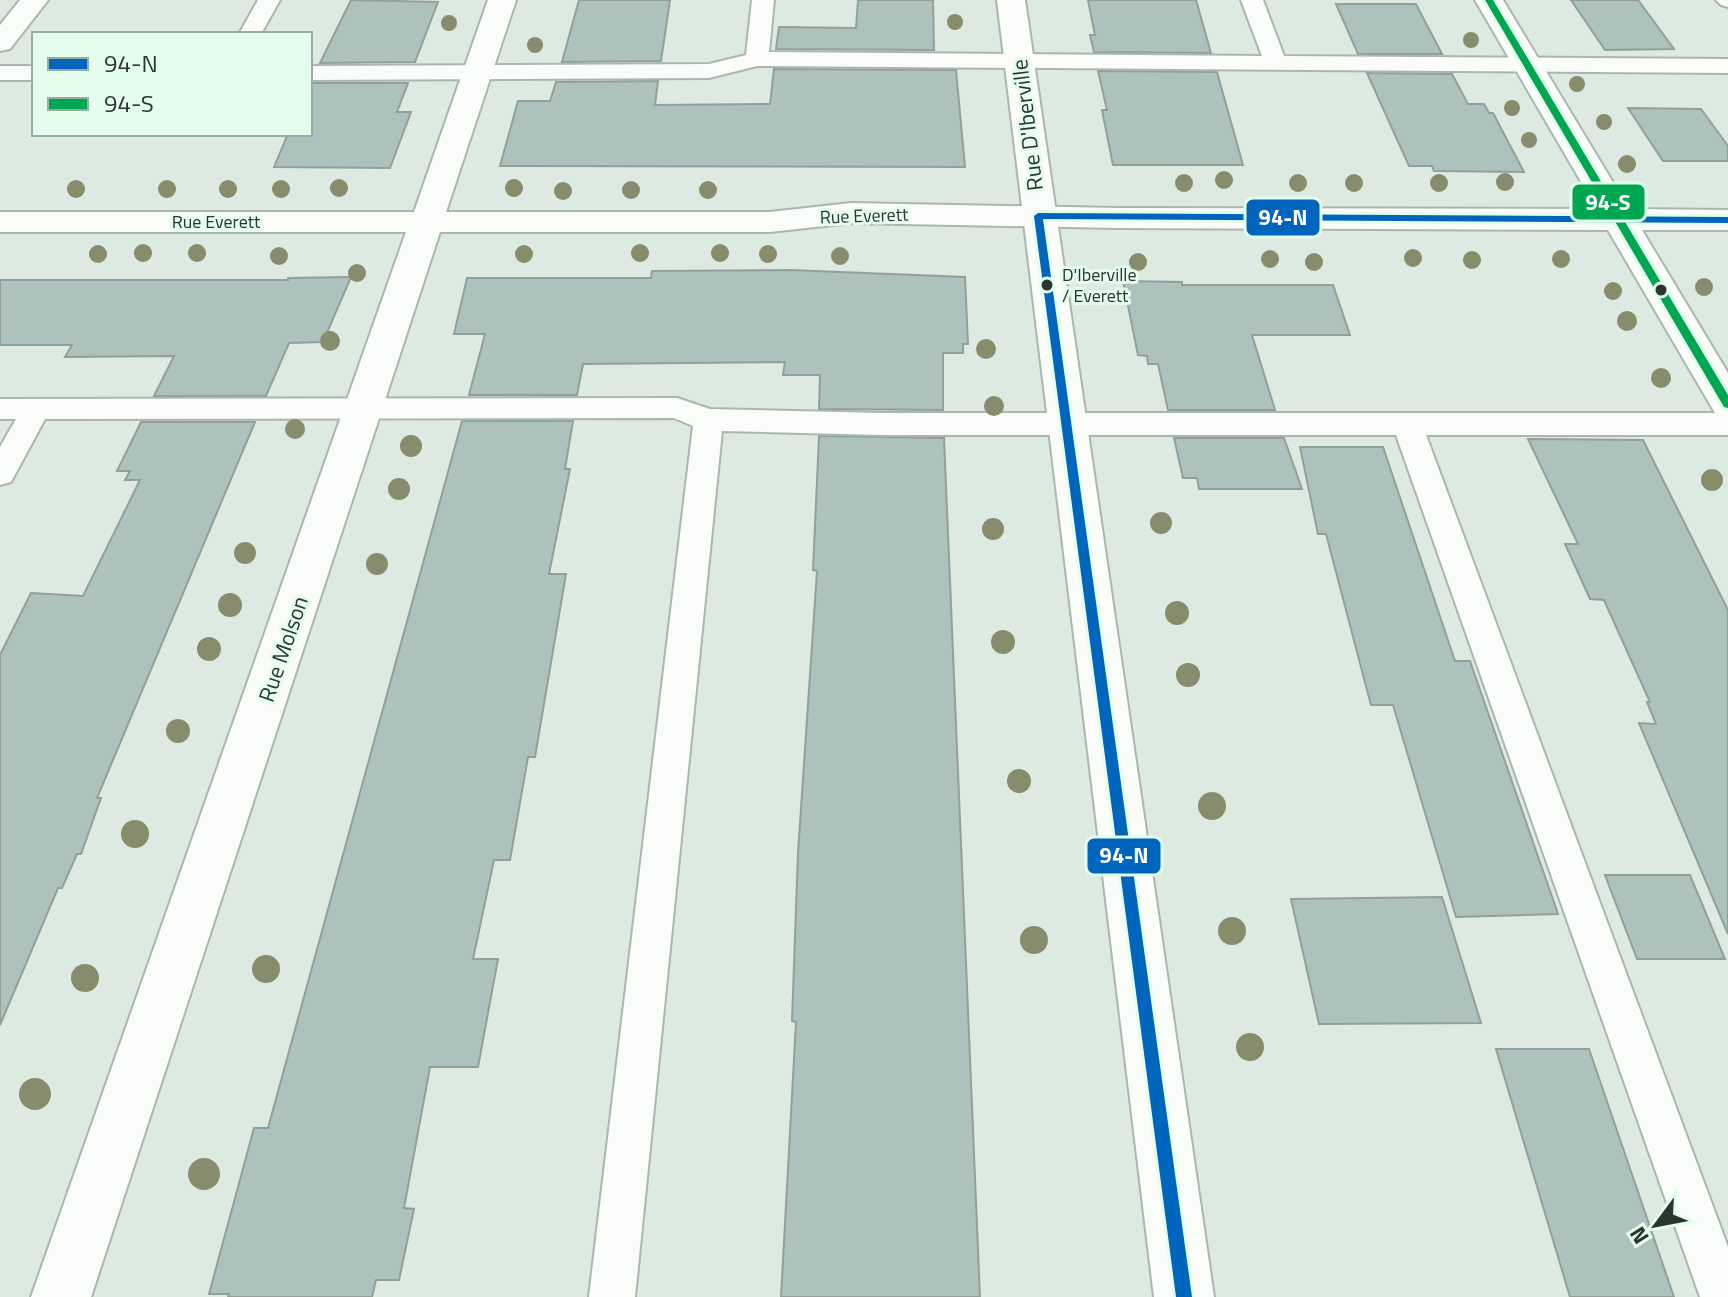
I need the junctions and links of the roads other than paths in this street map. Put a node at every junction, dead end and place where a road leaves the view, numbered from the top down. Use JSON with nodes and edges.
{"nodes":[{"id":1,"x":34,"y":0,"type":"edge"},
{"id":2,"x":269,"y":0,"type":"edge"},
{"id":3,"x":502,"y":0,"type":"edge"},
{"id":4,"x":763,"y":0,"type":"edge"},
{"id":5,"x":1011,"y":0,"type":"edge"},
{"id":6,"x":1252,"y":0,"type":"edge"},
{"id":7,"x":1489,"y":0,"type":"edge"},
{"id":8,"x":251,"y":32,"type":"edge"},
{"id":9,"x":0,"y":43,"type":"edge"},
{"id":10,"x":757,"y":59,"type":"junction"},
{"id":11,"x":1020,"y":61,"type":"junction"},
{"id":12,"x":1276,"y":64,"type":"junction"},
{"id":13,"x":1526,"y":64,"type":"junction"},
{"id":14,"x":1728,"y":66,"type":"edge"},
{"id":15,"x":0,"y":73,"type":"edge"},
{"id":16,"x":32,"y":73,"type":"edge"},
{"id":17,"x":312,"y":73,"type":"edge"},
{"id":18,"x":477,"y":73,"type":"junction"},
{"id":19,"x":1038,"y":216,"type":"junction"},
{"id":20,"x":1728,"y":220,"type":"edge"},
{"id":21,"x":1617,"y":221,"type":"junction"},
{"id":22,"x":0,"y":222,"type":"edge"},
{"id":23,"x":429,"y":222,"type":"junction"},
{"id":24,"x":1728,"y":404,"type":"edge"},
{"id":25,"x":0,"y":409,"type":"edge"},
{"id":26,"x":36,"y":409,"type":"junction"},
{"id":27,"x":365,"y":409,"type":"junction"},
{"id":28,"x":708,"y":420,"type":"junction"},
{"id":29,"x":1728,"y":424,"type":"edge"},
{"id":30,"x":1067,"y":425,"type":"junction"},
{"id":31,"x":1408,"y":426,"type":"junction"},
{"id":32,"x":0,"y":474,"type":"edge"},
{"id":33,"x":61,"y":1297,"type":"edge"},
{"id":34,"x":612,"y":1297,"type":"edge"},
{"id":35,"x":1184,"y":1297,"type":"edge"},
{"id":36,"x":1723,"y":1297,"type":"edge"}],
"edges":[{"from":1,"to":9,"type":"street"},
{"from":2,"to":8,"type":"lane"},
{"from":3,"to":18,"type":"street","name":"Rue Molson"},
{"from":4,"to":10,"type":"lane"},
{"from":5,"to":11,"type":"street","name":"Rue D'Iberville"},
{"from":6,"to":12,"type":"lane"},
{"from":7,"to":13,"type":"street"},
{"from":10,"to":11,"type":"lane"},
{"from":10,"to":18,"type":"lane"},
{"from":11,"to":12,"type":"lane"},
{"from":11,"to":19,"type":"street","name":"Rue D'Iberville"},
{"from":12,"to":13,"type":"lane"},
{"from":13,"to":14,"type":"lane"},
{"from":13,"to":21,"type":"street"},
{"from":15,"to":16,"type":"lane"},
{"from":17,"to":18,"type":"lane"},
{"from":18,"to":23,"type":"street","name":"Rue Molson"},
{"from":19,"to":21,"type":"street","name":"Rue Everett"},
{"from":19,"to":23,"type":"street","name":"Rue Everett"},
{"from":19,"to":30,"type":"street","name":"Rue D'Iberville"},
{"from":20,"to":21,"type":"street","name":"Rue Everett"},
{"from":21,"to":24,"type":"street"},
{"from":22,"to":23,"type":"street","name":"Rue Everett"},
{"from":23,"to":27,"type":"street","name":"Rue Molson"},
{"from":25,"to":26,"type":"lane"},
{"from":26,"to":27,"type":"lane"},
{"from":26,"to":32,"type":"lane"},
{"from":27,"to":28,"type":"lane"},
{"from":27,"to":33,"type":"street","name":"Rue Molson"},
{"from":28,"to":30,"type":"lane"},
{"from":28,"to":34,"type":"lane"},
{"from":29,"to":31,"type":"lane"},
{"from":30,"to":31,"type":"lane"},
{"from":30,"to":35,"type":"street","name":"Rue D'Iberville"},
{"from":31,"to":36,"type":"lane"}]}
